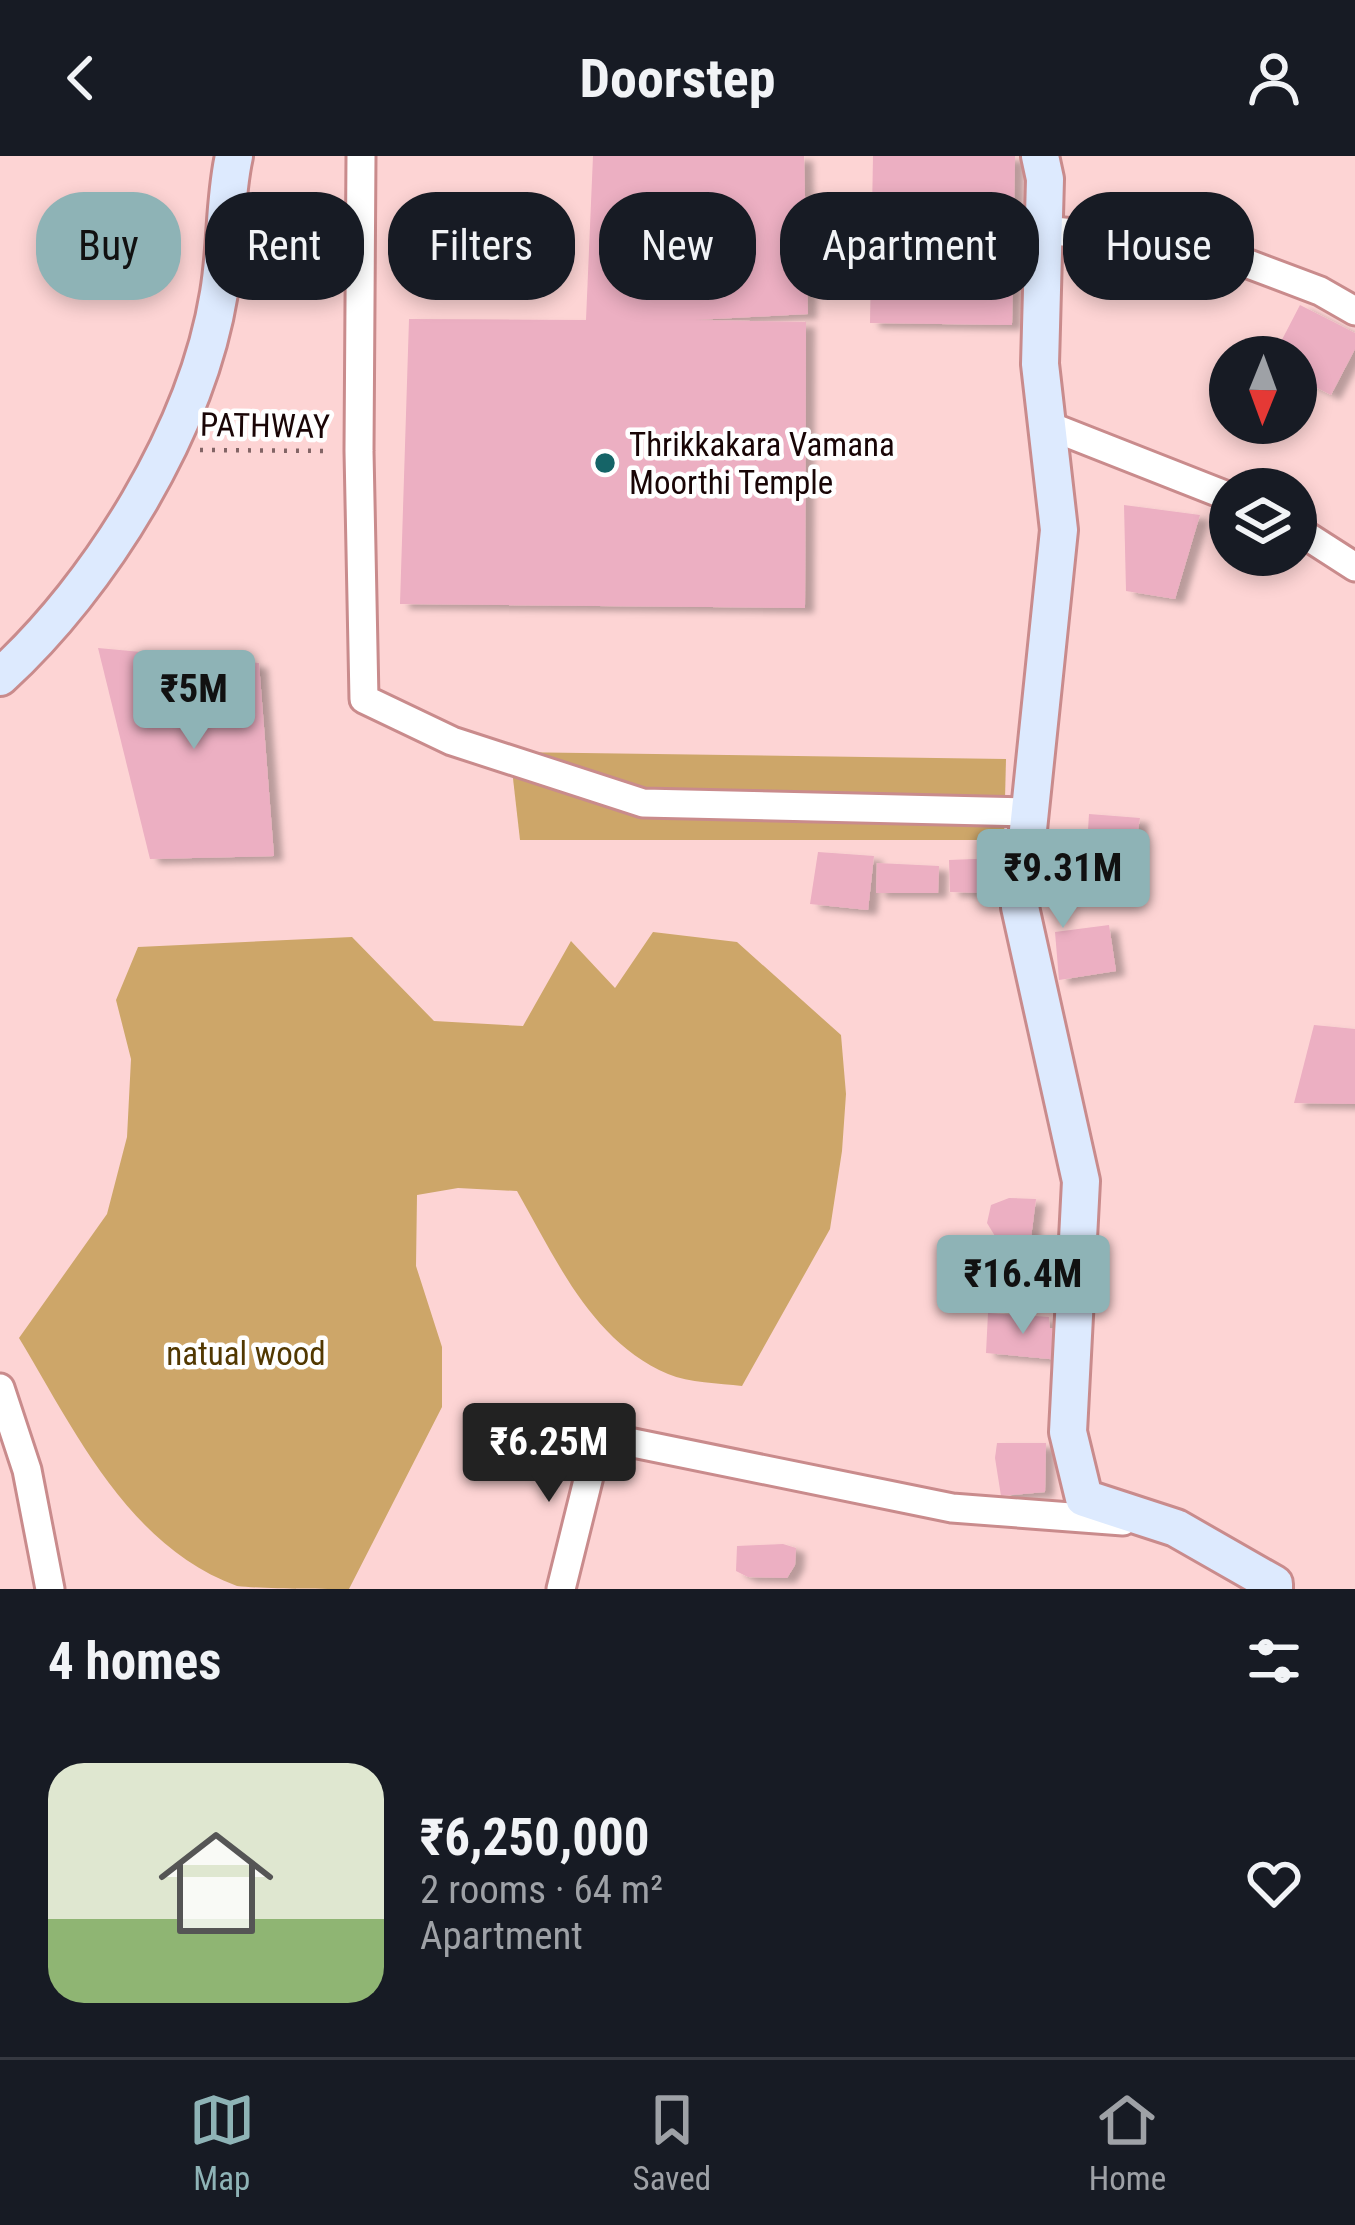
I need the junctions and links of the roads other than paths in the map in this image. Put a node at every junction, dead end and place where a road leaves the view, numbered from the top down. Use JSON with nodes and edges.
{"nodes":[{"id":1,"x":234,"y":156,"type":"edge"},
{"id":2,"x":361,"y":156,"type":"edge"},
{"id":3,"x":1040,"y":156,"type":"edge"},
{"id":4,"x":1043,"y":230,"type":"junction"},
{"id":5,"x":1355,"y":311,"type":"edge"},
{"id":6,"x":1047,"y":424,"type":"junction"},
{"id":7,"x":1209,"y":489,"type":"edge"},
{"id":8,"x":1317,"y":543,"type":"edge"},
{"id":9,"x":1355,"y":567,"type":"edge"},
{"id":10,"x":0,"y":677,"type":"edge"},
{"id":11,"x":1030,"y":812,"type":"junction"},
{"id":12,"x":0,"y":1388,"type":"edge"},
{"id":13,"x":14,"y":1472,"type":"edge"},
{"id":14,"x":1163,"y":1524,"type":"junction"},
{"id":15,"x":50,"y":1589,"type":"edge"},
{"id":16,"x":560,"y":1589,"type":"edge"},
{"id":17,"x":1274,"y":1589,"type":"edge"}],
"edges":[{"from":1,"to":10,"type":"street"},
{"from":2,"to":11,"type":"street"},
{"from":3,"to":4,"type":"street"},
{"from":4,"to":5,"type":"street"},
{"from":4,"to":6,"type":"street"},
{"from":6,"to":7,"type":"street"},
{"from":6,"to":11,"type":"street"},
{"from":8,"to":9,"type":"street"},
{"from":11,"to":14,"type":"street"},
{"from":12,"to":13,"type":"street"},
{"from":13,"to":15,"type":"street"},
{"from":14,"to":16,"type":"street"},
{"from":14,"to":17,"type":"street"}]}
